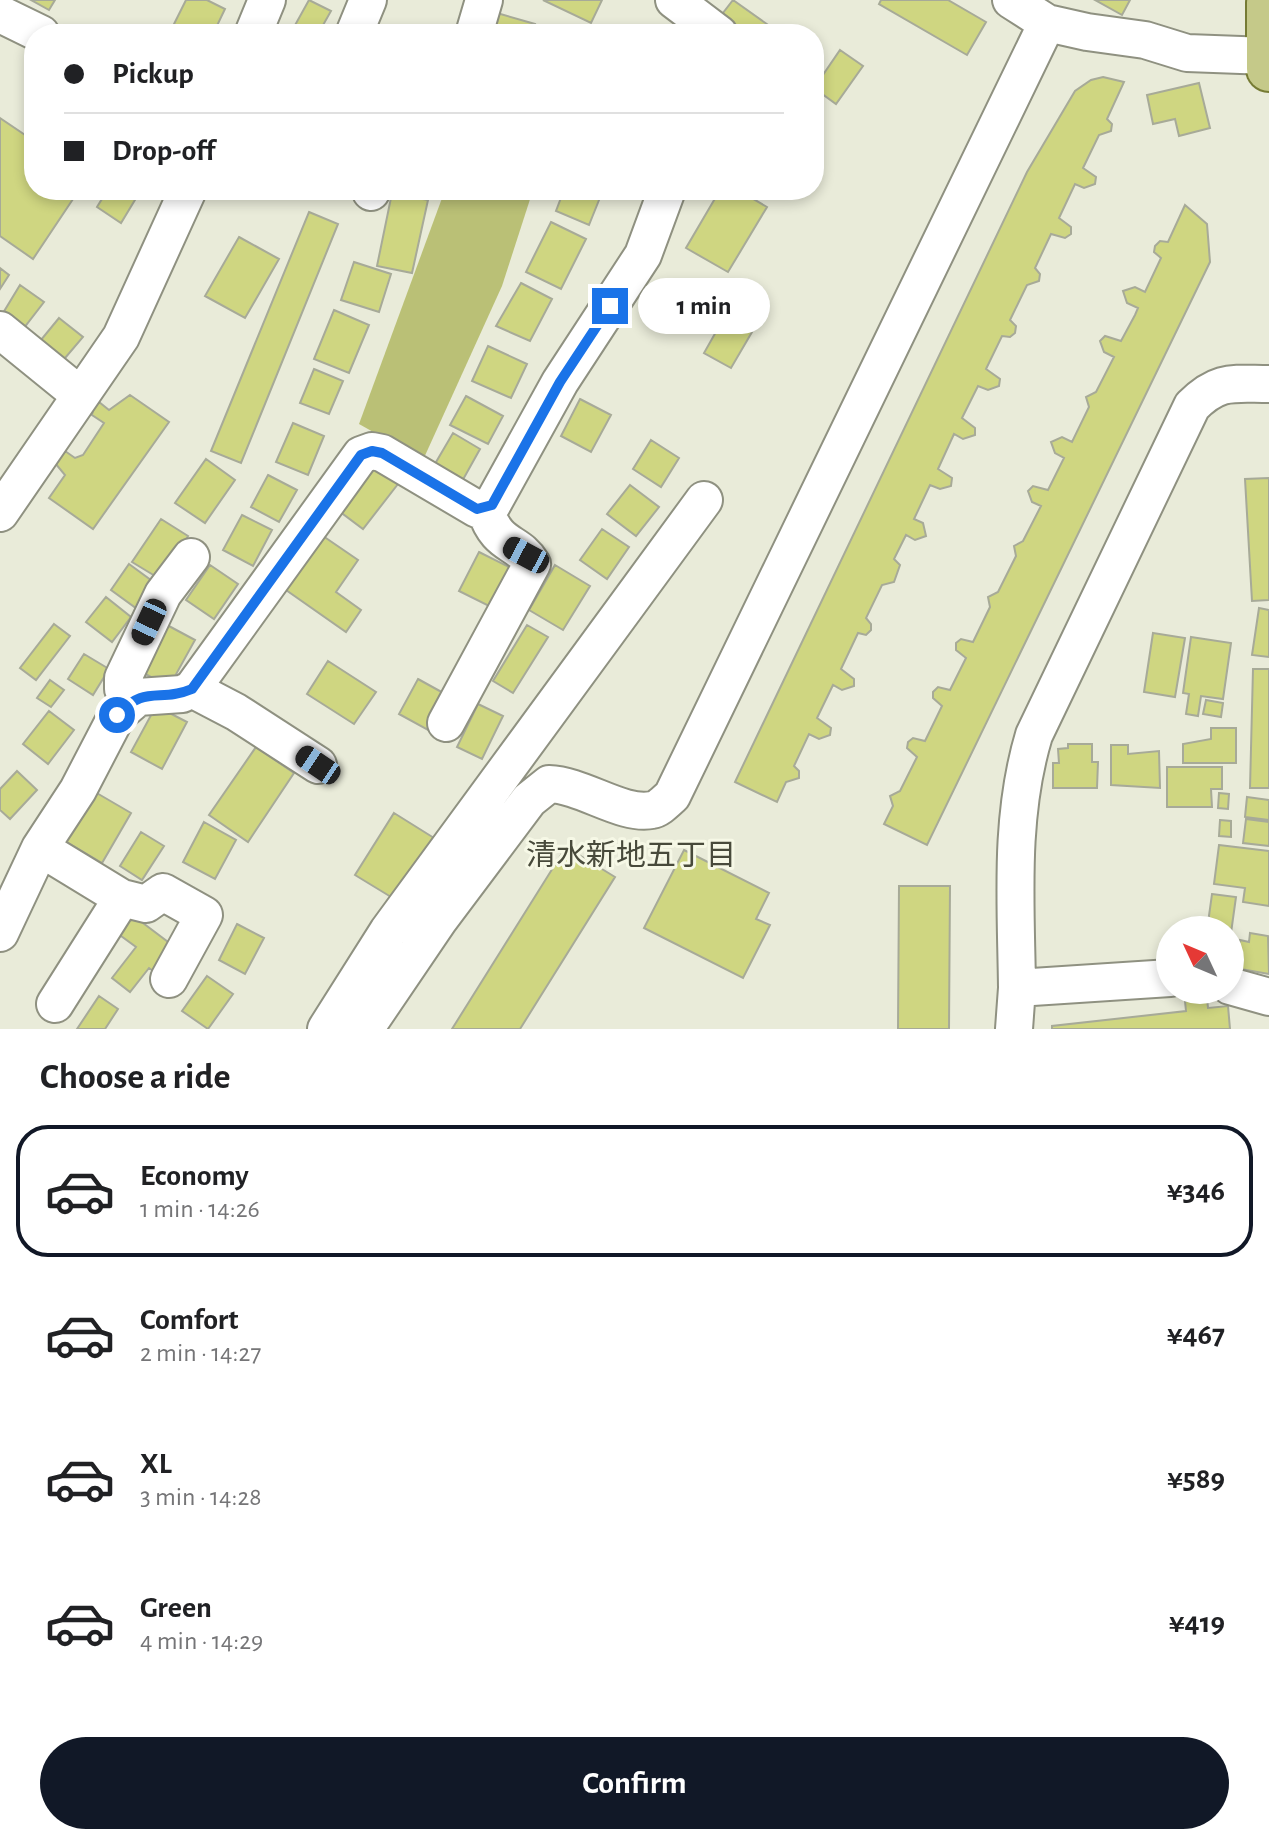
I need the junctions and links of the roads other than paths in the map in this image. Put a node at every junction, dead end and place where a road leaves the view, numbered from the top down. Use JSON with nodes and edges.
{"nodes":[{"id":1,"x":267,"y":0,"type":"edge"},
{"id":2,"x":368,"y":0,"type":"edge"},
{"id":3,"x":484,"y":0,"type":"edge"},
{"id":4,"x":1011,"y":0,"type":"edge"},
{"id":5,"x":1269,"y":3,"type":"edge"},
{"id":6,"x":0,"y":14,"type":"edge"},
{"id":7,"x":1047,"y":23,"type":"junction"},
{"id":8,"x":257,"y":24,"type":"edge"},
{"id":9,"x":358,"y":24,"type":"edge"},
{"id":10,"x":477,"y":24,"type":"edge"},
{"id":11,"x":24,"y":26,"type":"edge"},
{"id":12,"x":1268,"y":63,"type":"edge"},
{"id":13,"x":183,"y":200,"type":"edge"},
{"id":14,"x":663,"y":200,"type":"edge"},
{"id":15,"x":0,"y":330,"type":"edge"},
{"id":16,"x":1269,"y":384,"type":"edge"},
{"id":17,"x":80,"y":395,"type":"junction"},
{"id":18,"x":704,"y":500,"type":"dead end"},
{"id":19,"x":485,"y":509,"type":"junction"},
{"id":20,"x":0,"y":513,"type":"edge"},
{"id":21,"x":191,"y":557,"type":"dead end"},
{"id":22,"x":192,"y":689,"type":"junction"},
{"id":23,"x":129,"y":703,"type":"junction"},
{"id":24,"x":446,"y":723,"type":"dead end"},
{"id":25,"x":318,"y":765,"type":"dead end"},
{"id":26,"x":40,"y":848,"type":"junction"},
{"id":27,"x":122,"y":898,"type":"junction"},
{"id":28,"x":0,"y":933,"type":"edge"},
{"id":29,"x":169,"y":979,"type":"dead end"},
{"id":30,"x":1156,"y":979,"type":"edge"},
{"id":31,"x":1017,"y":988,"type":"junction"},
{"id":32,"x":1244,"y":990,"type":"edge"},
{"id":33,"x":1269,"y":997,"type":"edge"},
{"id":34,"x":55,"y":1004,"type":"dead end"},
{"id":35,"x":326,"y":1029,"type":"edge"},
{"id":36,"x":365,"y":1029,"type":"edge"},
{"id":37,"x":1014,"y":1029,"type":"edge"}],
"edges":[{"from":1,"to":8,"type":"street"},
{"from":2,"to":9,"type":"street"},
{"from":3,"to":10,"type":"street"},
{"from":4,"to":7,"type":"street"},
{"from":5,"to":12,"type":"main road"},
{"from":6,"to":11,"type":"street"},
{"from":7,"to":12,"type":"street"},
{"from":7,"to":36,"type":"street"},
{"from":13,"to":17,"type":"street"},
{"from":14,"to":19,"type":"street"},
{"from":15,"to":17,"type":"street"},
{"from":16,"to":31,"type":"street"},
{"from":17,"to":20,"type":"street"},
{"from":18,"to":35,"type":"street"},
{"from":19,"to":22,"type":"street"},
{"from":19,"to":24,"type":"street"},
{"from":21,"to":23,"type":"street"},
{"from":22,"to":23,"type":"street"},
{"from":22,"to":25,"type":"street"},
{"from":23,"to":26,"type":"street"},
{"from":26,"to":27,"type":"street"},
{"from":26,"to":28,"type":"street"},
{"from":27,"to":29,"type":"street"},
{"from":27,"to":34,"type":"street"},
{"from":30,"to":31,"type":"street"},
{"from":31,"to":37,"type":"street"},
{"from":32,"to":33,"type":"street"}]}
